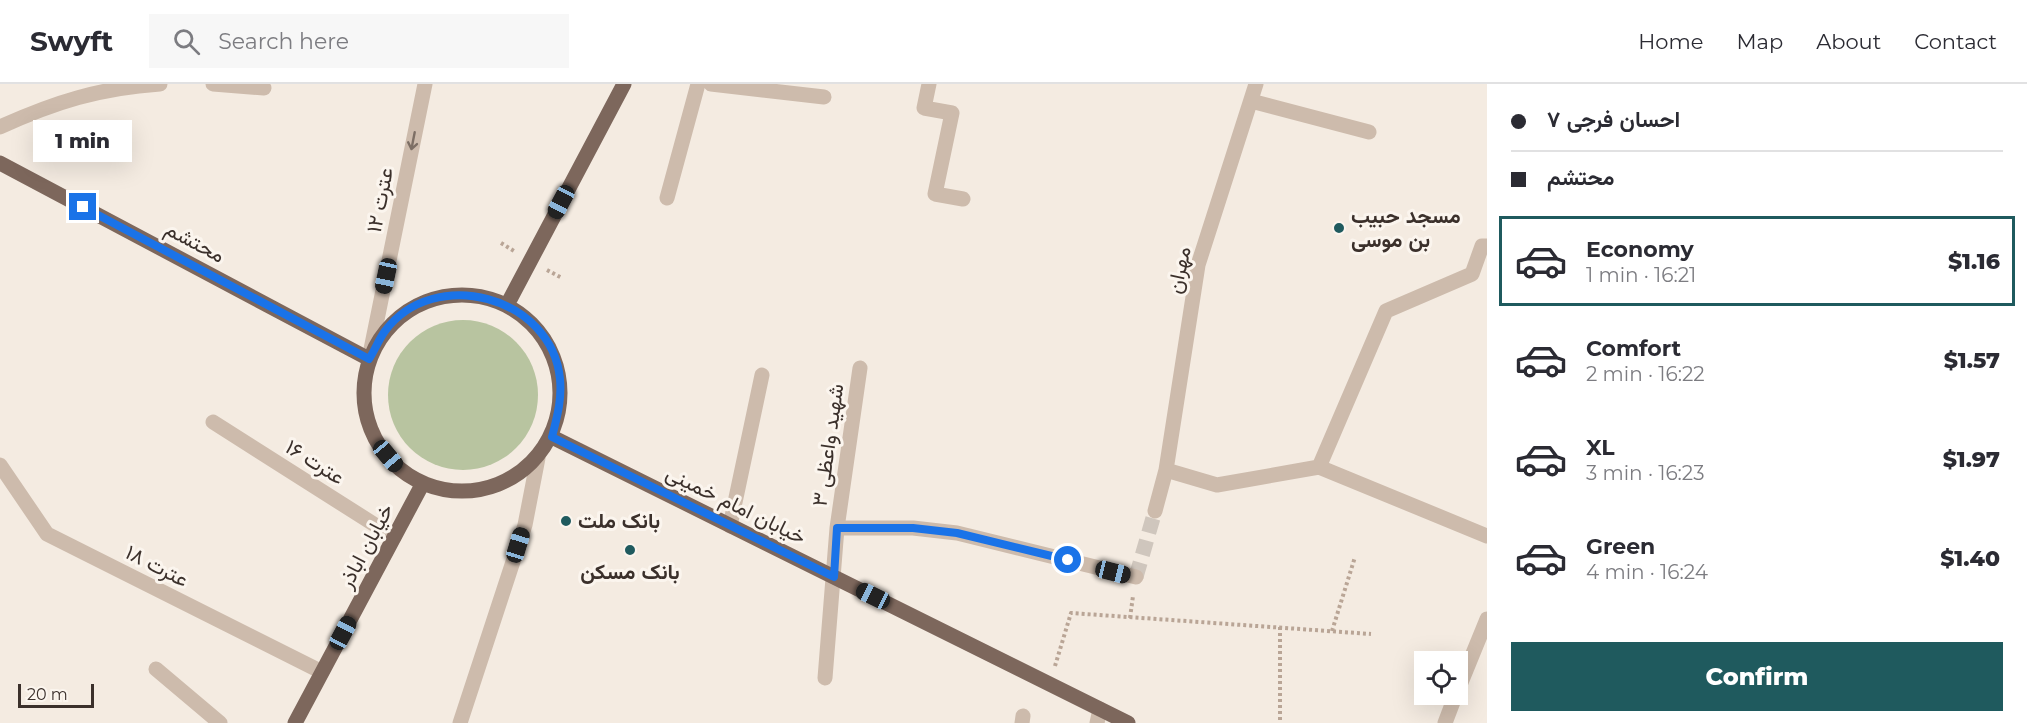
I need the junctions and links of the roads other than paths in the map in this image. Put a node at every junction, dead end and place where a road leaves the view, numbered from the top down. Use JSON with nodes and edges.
{"nodes":[{"id":1,"x":160,"y":84,"type":"edge"},
{"id":2,"x":213,"y":84,"type":"edge"},
{"id":3,"x":425,"y":84,"type":"edge"},
{"id":4,"x":624,"y":84,"type":"edge"},
{"id":5,"x":698,"y":84,"type":"edge"},
{"id":6,"x":711,"y":84,"type":"edge"},
{"id":7,"x":929,"y":84,"type":"edge"},
{"id":8,"x":1256,"y":84,"type":"edge"},
{"id":9,"x":264,"y":88,"type":"dead end"},
{"id":10,"x":824,"y":97,"type":"dead end"},
{"id":11,"x":1251,"y":101,"type":"junction"},
{"id":12,"x":0,"y":127,"type":"edge"},
{"id":13,"x":1370,"y":132,"type":"dead end"},
{"id":14,"x":0,"y":163,"type":"edge"},
{"id":15,"x":668,"y":198,"type":"dead end"},
{"id":16,"x":963,"y":199,"type":"dead end"},
{"id":17,"x":1487,"y":246,"type":"edge"},
{"id":18,"x":507,"y":305,"type":"junction"},
{"id":19,"x":369,"y":359,"type":"junction"},
{"id":20,"x":860,"y":368,"type":"dead end"},
{"id":21,"x":762,"y":375,"type":"dead end"},
{"id":22,"x":213,"y":422,"type":"dead end"},
{"id":23,"x":552,"y":437,"type":"junction"},
{"id":24,"x":537,"y":458,"type":"junction"},
{"id":25,"x":0,"y":465,"type":"edge"},
{"id":26,"x":1319,"y":467,"type":"junction"},
{"id":27,"x":1166,"y":470,"type":"junction"},
{"id":28,"x":423,"y":483,"type":"junction"},
{"id":29,"x":1155,"y":511,"type":"tunnel mouth"},
{"id":30,"x":730,"y":526,"type":"junction"},
{"id":31,"x":837,"y":528,"type":"junction"},
{"id":32,"x":1487,"y":536,"type":"edge"},
{"id":33,"x":394,"y":537,"type":"junction"},
{"id":34,"x":834,"y":577,"type":"junction"},
{"id":35,"x":1136,"y":578,"type":"dead end"},
{"id":36,"x":1487,"y":620,"type":"edge"},
{"id":37,"x":1468,"y":666,"type":"edge"},
{"id":38,"x":156,"y":669,"type":"dead end"},
{"id":39,"x":322,"y":672,"type":"junction"},
{"id":40,"x":825,"y":678,"type":"dead end"},
{"id":41,"x":1452,"y":705,"type":"edge"},
{"id":42,"x":1098,"y":716,"type":"edge"},
{"id":43,"x":220,"y":723,"type":"edge"},
{"id":44,"x":295,"y":723,"type":"edge"},
{"id":45,"x":460,"y":723,"type":"edge"},
{"id":46,"x":1128,"y":723,"type":"edge"},
{"id":47,"x":1445,"y":723,"type":"edge"}],
"edges":[{"from":1,"to":12,"type":"street"},
{"from":2,"to":9,"type":"street"},
{"from":3,"to":19,"type":"street","name":"عترت ۱۲","one_way":true},
{"from":4,"to":18,"type":"main road"},
{"from":5,"to":15,"type":"street"},
{"from":6,"to":10,"type":"street"},
{"from":7,"to":16,"type":"street"},
{"from":8,"to":11,"type":"street","name":"مهران"},
{"from":11,"to":13,"type":"street"},
{"from":11,"to":27,"type":"street","name":"مهران"},
{"from":14,"to":19,"type":"main road","name":"محتشم"},
{"from":17,"to":26,"type":"street"},
{"from":18,"to":19,"type":"main road"},
{"from":18,"to":23,"type":"main road"},
{"from":19,"to":28,"type":"main road"},
{"from":20,"to":31,"type":"street","name":"شهید واعظی ۳"},
{"from":21,"to":30,"type":"street"},
{"from":22,"to":33,"type":"street","name":"عترت ۱۶"},
{"from":23,"to":24,"type":"main road"},
{"from":23,"to":30,"type":"main road","name":"خیابان امام خمینی"},
{"from":24,"to":28,"type":"main road"},
{"from":24,"to":45,"type":"street"},
{"from":25,"to":39,"type":"street","name":"عترت ۱۸"},
{"from":26,"to":27,"type":"street"},
{"from":26,"to":32,"type":"street"},
{"from":27,"to":29,"type":"street","name":"مهران"},
{"from":28,"to":33,"type":"main road","name":"خیابان اباذر"},
{"from":30,"to":34,"type":"main road","name":"خیابان امام خمینی"},
{"from":31,"to":34,"type":"street","name":"شهید واعظی ۳"},
{"from":31,"to":35,"type":"street"},
{"from":33,"to":39,"type":"main road","name":"خیابان اباذر"},
{"from":34,"to":40,"type":"street","name":"شهید واعظی ۳"},
{"from":34,"to":42,"type":"main road","name":"خیابان امام خمینی"},
{"from":36,"to":37,"type":"street"},
{"from":38,"to":43,"type":"street"},
{"from":39,"to":44,"type":"main road","name":"خیابان اباذر"},
{"from":41,"to":47,"type":"street"},
{"from":42,"to":46,"type":"main road","name":"خیابان امام خمینی"}]}
